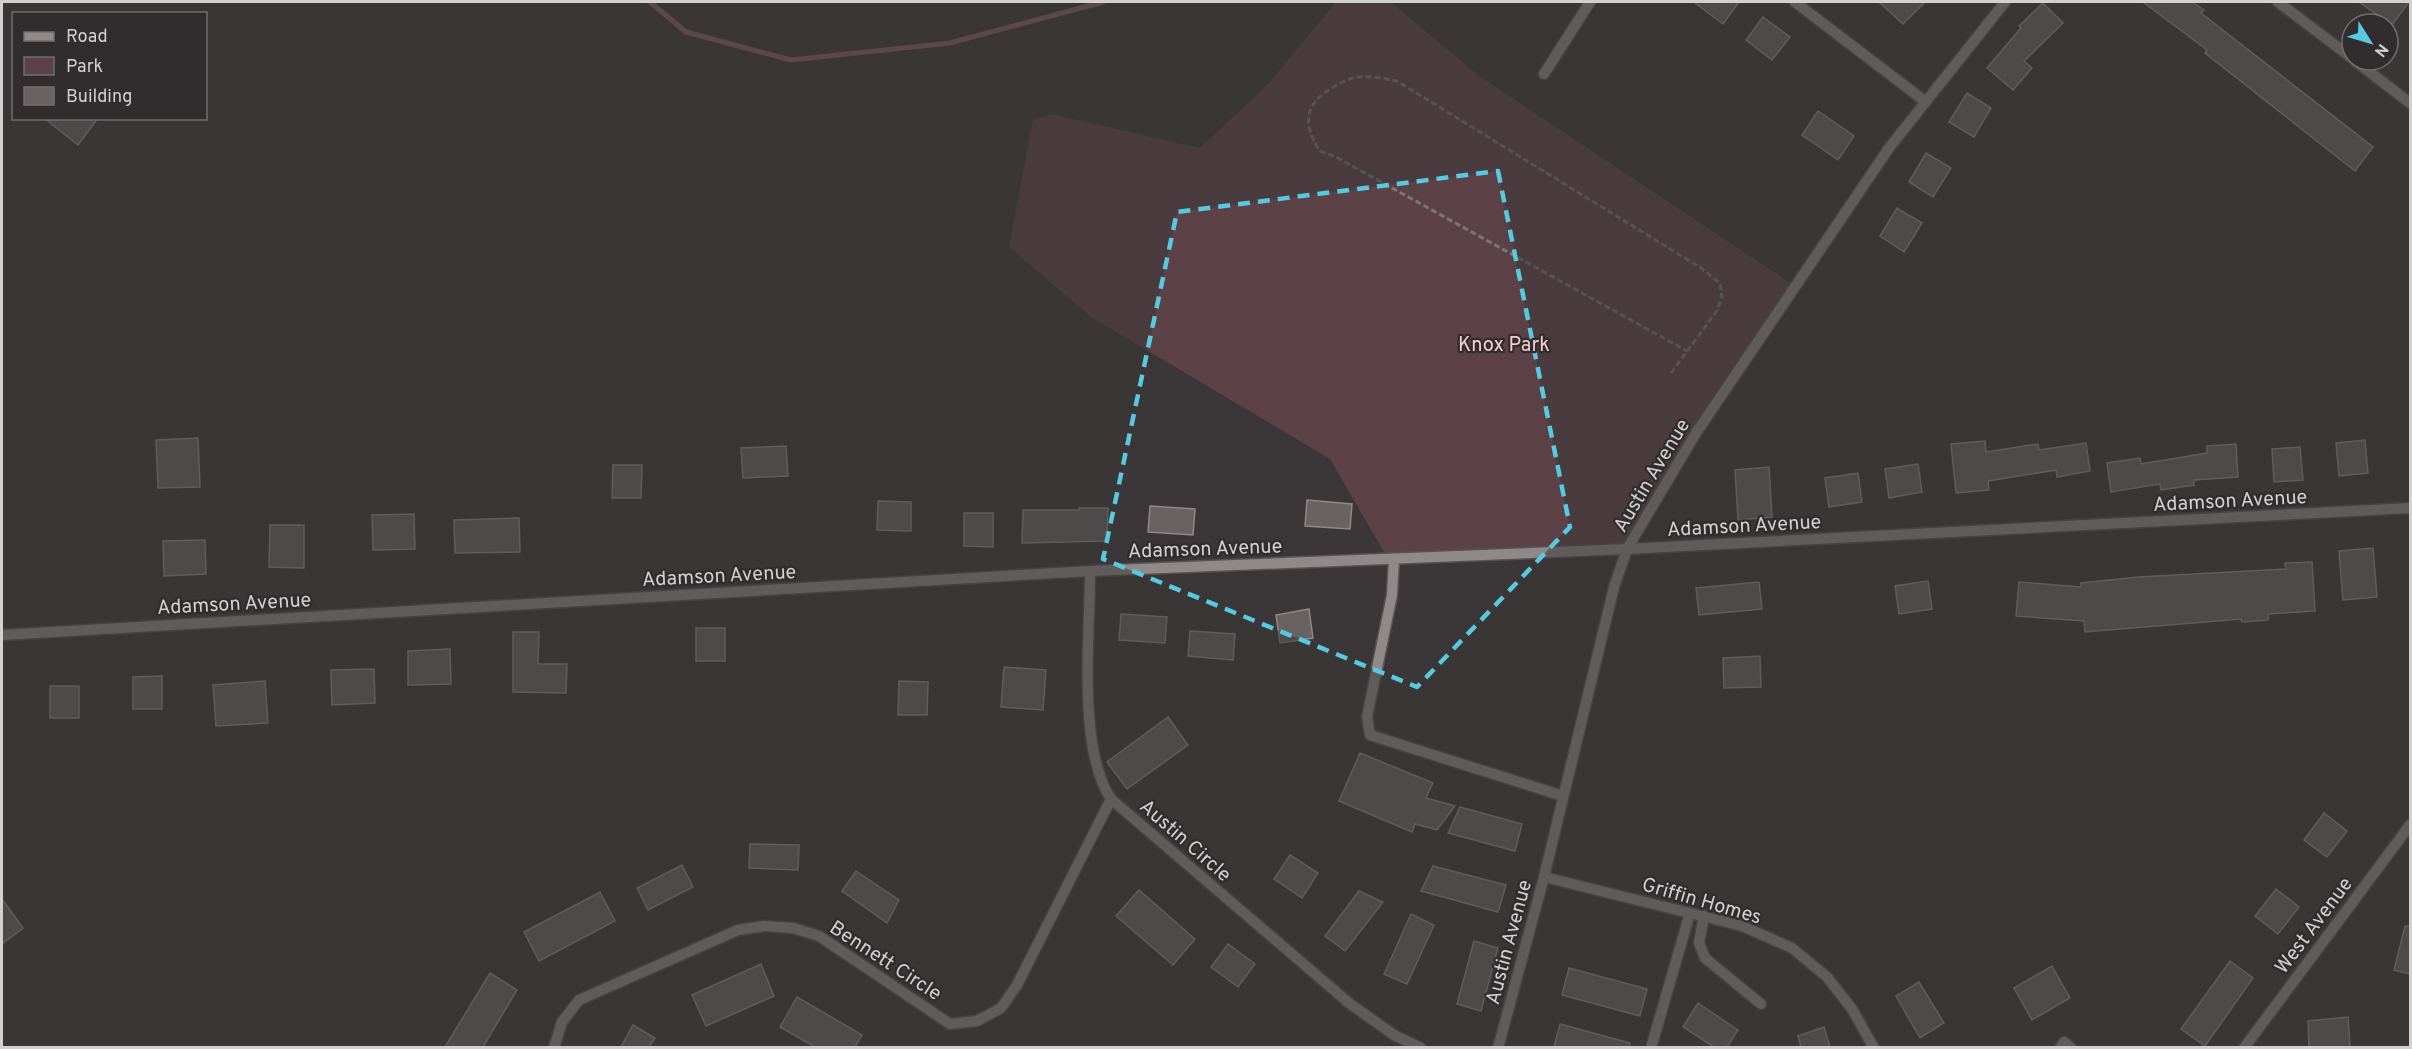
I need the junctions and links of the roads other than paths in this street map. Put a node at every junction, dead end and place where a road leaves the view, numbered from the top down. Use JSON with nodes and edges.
{"nodes":[{"id":1,"x":1590,"y":2,"type":"edge"},
{"id":2,"x":1795,"y":2,"type":"edge"},
{"id":3,"x":2005,"y":2,"type":"edge"},
{"id":4,"x":2278,"y":2,"type":"edge"},
{"id":5,"x":2340,"y":49,"type":"edge"},
{"id":6,"x":2370,"y":72,"type":"edge"},
{"id":7,"x":1544,"y":74,"type":"dead end"},
{"id":8,"x":1926,"y":102,"type":"junction"},
{"id":9,"x":2410,"y":103,"type":"edge"},
{"id":10,"x":2410,"y":508,"type":"edge"},
{"id":11,"x":1628,"y":549,"type":"junction"},
{"id":12,"x":1394,"y":558,"type":"junction"},
{"id":13,"x":1090,"y":571,"type":"junction"},
{"id":14,"x":2,"y":635,"type":"edge"},
{"id":15,"x":1563,"y":796,"type":"junction"},
{"id":16,"x":1111,"y":799,"type":"junction"},
{"id":17,"x":2410,"y":825,"type":"edge"},
{"id":18,"x":1544,"y":876,"type":"junction"},
{"id":19,"x":1690,"y":913,"type":"junction"},
{"id":20,"x":1704,"y":916,"type":"junction"},
{"id":21,"x":1761,"y":1004,"type":"dead end"},
{"id":22,"x":554,"y":1047,"type":"edge"},
{"id":23,"x":1421,"y":1047,"type":"edge"},
{"id":24,"x":1498,"y":1047,"type":"edge"},
{"id":25,"x":1651,"y":1047,"type":"edge"},
{"id":26,"x":1874,"y":1047,"type":"edge"},
{"id":27,"x":2060,"y":1047,"type":"edge"},
{"id":28,"x":2071,"y":1047,"type":"edge"},
{"id":29,"x":2244,"y":1047,"type":"edge"}],
"edges":[{"from":1,"to":7,"type":"street"},
{"from":2,"to":8,"type":"street"},
{"from":3,"to":8,"type":"street","name":"Austin Avenue"},
{"from":4,"to":5,"type":"street"},
{"from":6,"to":9,"type":"street"},
{"from":8,"to":11,"type":"street","name":"Austin Avenue"},
{"from":10,"to":11,"type":"street","name":"Adamson Avenue"},
{"from":11,"to":12,"type":"street","name":"Adamson Avenue"},
{"from":11,"to":15,"type":"street","name":"Austin Avenue"},
{"from":12,"to":13,"type":"street","name":"Adamson Avenue"},
{"from":12,"to":15,"type":"street"},
{"from":13,"to":14,"type":"street","name":"Adamson Avenue"},
{"from":13,"to":16,"type":"street","name":"Austin Circle"},
{"from":15,"to":18,"type":"street","name":"Austin Avenue"},
{"from":16,"to":22,"type":"street","name":"Bennett Circle"},
{"from":16,"to":23,"type":"street","name":"Austin Circle"},
{"from":17,"to":29,"type":"street","name":"West Avenue"},
{"from":18,"to":19,"type":"street","name":"Griffin Homes"},
{"from":18,"to":24,"type":"street","name":"Austin Avenue"},
{"from":19,"to":20,"type":"street","name":"Griffin Homes"},
{"from":19,"to":25,"type":"street"},
{"from":20,"to":21,"type":"street"},
{"from":20,"to":26,"type":"street","name":"Griffin Homes"},
{"from":27,"to":28,"type":"street"}]}
